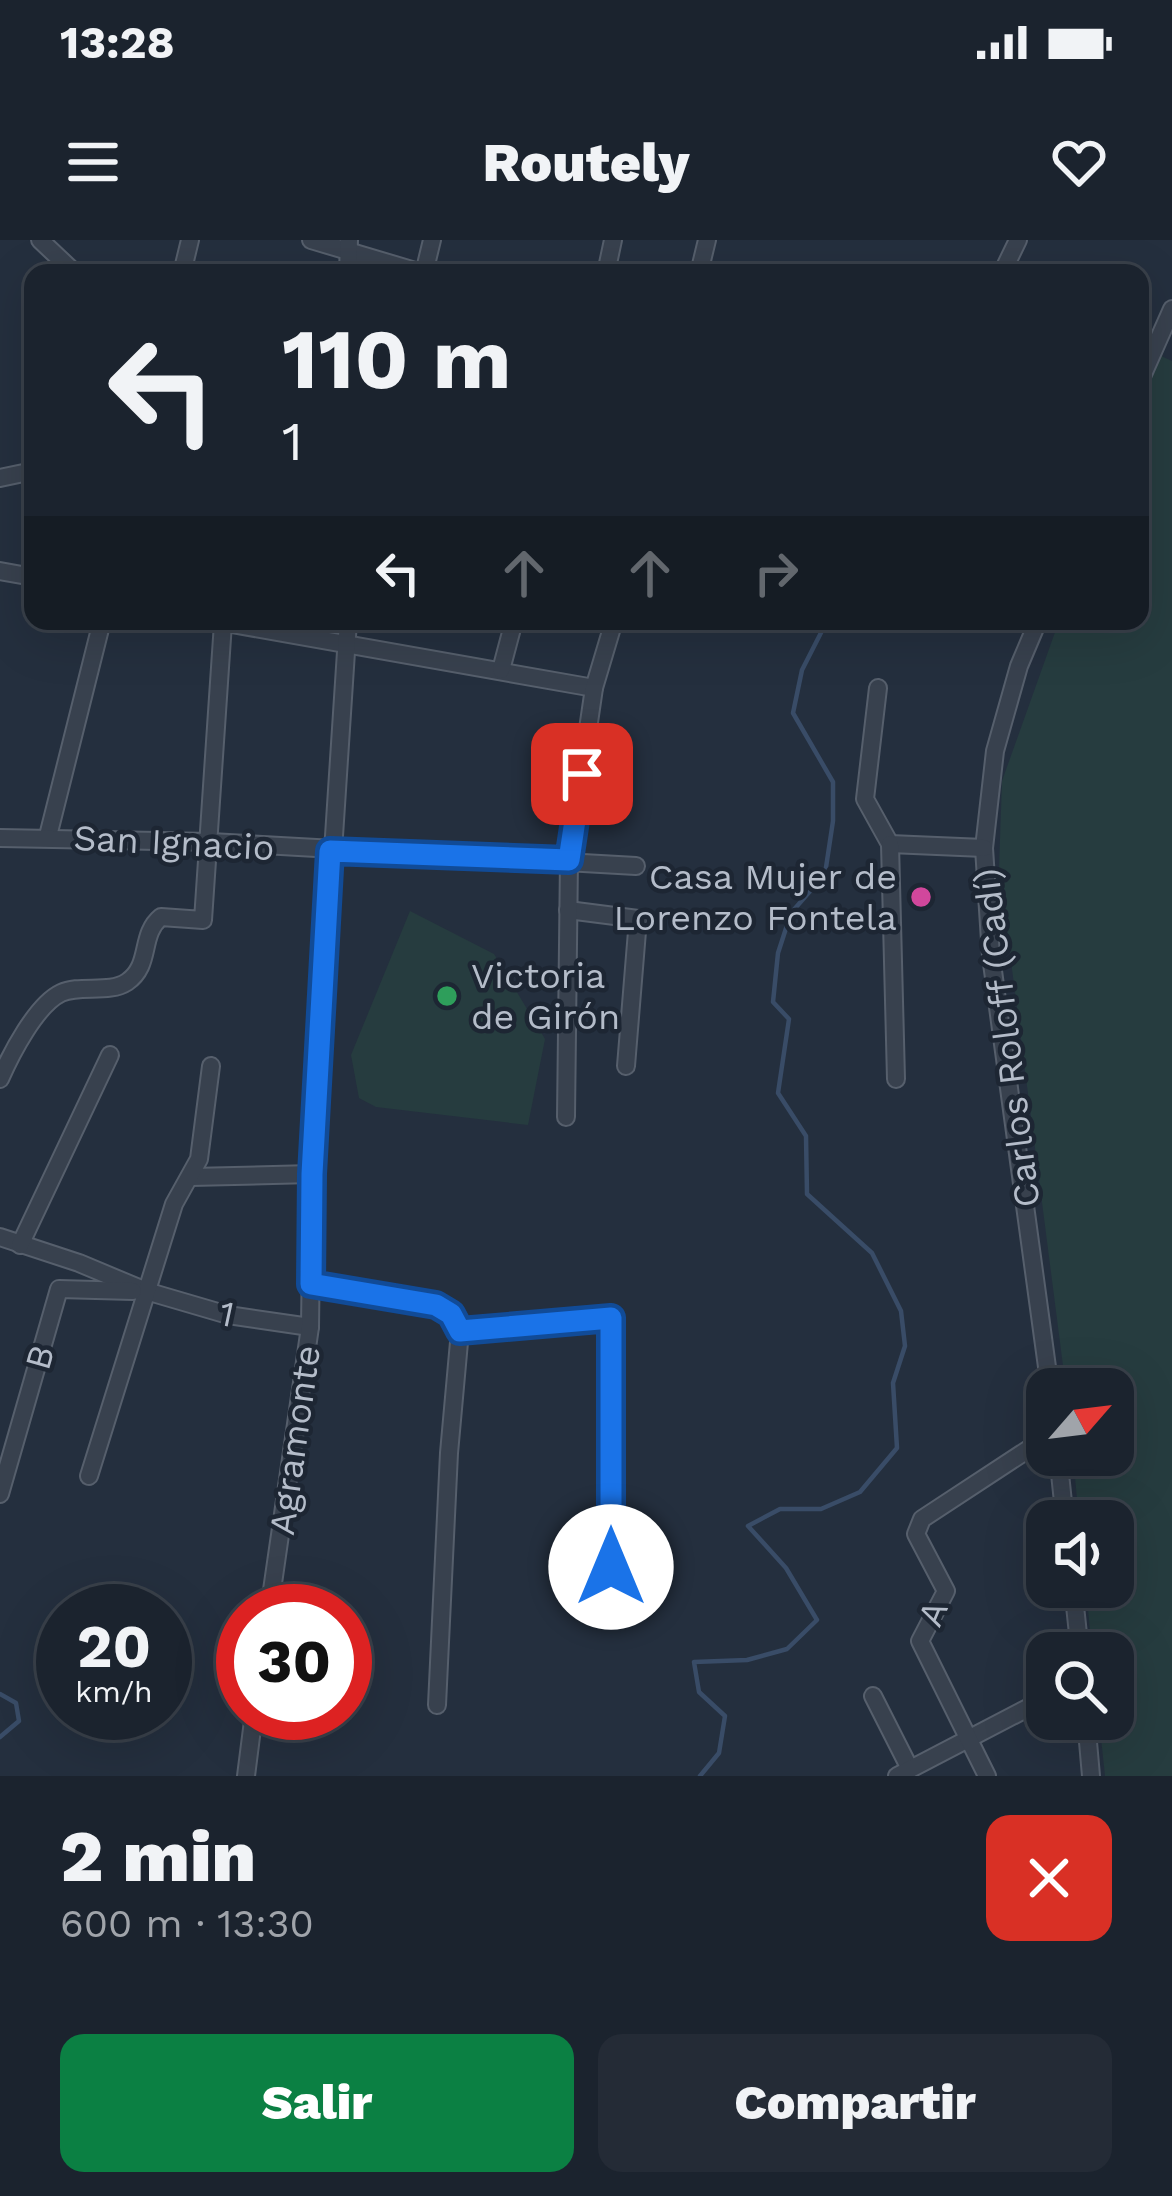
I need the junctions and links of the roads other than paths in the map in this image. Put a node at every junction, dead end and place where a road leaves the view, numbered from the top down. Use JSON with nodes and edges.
{"nodes":[{"id":1,"x":40,"y":240,"type":"edge"},
{"id":2,"x":311,"y":240,"type":"edge"},
{"id":3,"x":349,"y":246,"type":"edge"},
{"id":4,"x":65,"y":264,"type":"edge"},
{"id":5,"x":398,"y":264,"type":"edge"},
{"id":6,"x":1172,"y":308,"type":"edge"},
{"id":7,"x":1149,"y":360,"type":"edge"},
{"id":8,"x":99,"y":630,"type":"edge"},
{"id":9,"x":219,"y":630,"type":"edge"},
{"id":10,"x":261,"y":630,"type":"edge"},
{"id":11,"x":347,"y":630,"type":"edge"},
{"id":12,"x":512,"y":630,"type":"edge"},
{"id":13,"x":611,"y":630,"type":"edge"},
{"id":14,"x":1034,"y":630,"type":"edge"},
{"id":15,"x":346,"y":646,"type":"junction"},
{"id":16,"x":501,"y":670,"type":"junction"},
{"id":17,"x":594,"y":688,"type":"junction"},
{"id":18,"x":878,"y":688,"type":"dead end"},
{"id":19,"x":48,"y":836,"type":"junction"},
{"id":20,"x":0,"y":838,"type":"edge"},
{"id":21,"x":211,"y":842,"type":"junction"},
{"id":22,"x":890,"y":844,"type":"junction"},
{"id":23,"x":984,"y":848,"type":"junction"},
{"id":24,"x":330,"y":851,"type":"junction"},
{"id":25,"x":569,"y":860,"type":"junction"},
{"id":26,"x":636,"y":866,"type":"dead end"},
{"id":27,"x":568,"y":910,"type":"junction"},
{"id":28,"x":110,"y":1055,"type":"dead end"},
{"id":29,"x":211,"y":1066,"type":"dead end"},
{"id":30,"x":626,"y":1066,"type":"dead end"},
{"id":31,"x":0,"y":1079,"type":"edge"},
{"id":32,"x":896,"y":1079,"type":"dead end"},
{"id":33,"x":566,"y":1117,"type":"dead end"},
{"id":34,"x":312,"y":1174,"type":"junction"},
{"id":35,"x":191,"y":1178,"type":"junction"},
{"id":36,"x":0,"y":1238,"type":"edge"},
{"id":37,"x":20,"y":1244,"type":"junction"},
{"id":38,"x":311,"y":1284,"type":"junction"},
{"id":39,"x":59,"y":1289,"type":"joint"},
{"id":40,"x":146,"y":1291,"type":"junction"},
{"id":41,"x":310,"y":1327,"type":"junction"},
{"id":42,"x":460,"y":1331,"type":"junction"},
{"id":43,"x":1047,"y":1368,"type":"edge"},
{"id":44,"x":1026,"y":1451,"type":"edge"},
{"id":45,"x":89,"y":1476,"type":"dead end"},
{"id":46,"x":0,"y":1494,"type":"edge"},
{"id":47,"x":611,"y":1567,"type":"dead end"},
{"id":48,"x":272,"y":1584,"type":"edge"},
{"id":49,"x":873,"y":1696,"type":"dead end"},
{"id":50,"x":437,"y":1705,"type":"dead end"},
{"id":51,"x":1026,"y":1708,"type":"edge"},
{"id":52,"x":967,"y":1737,"type":"junction"},
{"id":53,"x":251,"y":1740,"type":"edge"},
{"id":54,"x":1088,"y":1740,"type":"edge"},
{"id":55,"x":903,"y":1772,"type":"edge"},
{"id":56,"x":246,"y":1776,"type":"edge"},
{"id":57,"x":987,"y":1776,"type":"edge"},
{"id":58,"x":1091,"y":1776,"type":"edge"}],
"edges":[{"from":1,"to":4,"type":"street"},
{"from":2,"to":3,"type":"street"},
{"from":3,"to":5,"type":"street"},
{"from":6,"to":7,"type":"street"},
{"from":8,"to":19,"type":"street"},
{"from":9,"to":21,"type":"street"},
{"from":10,"to":15,"type":"street"},
{"from":11,"to":15,"type":"street","name":"Agramonte"},
{"from":12,"to":16,"type":"street"},
{"from":13,"to":17,"type":"street"},
{"from":14,"to":23,"type":"street","name":"Carlos Roloff (Cadí)"},
{"from":15,"to":16,"type":"street"},
{"from":15,"to":24,"type":"street","name":"Agramonte"},
{"from":16,"to":17,"type":"street"},
{"from":17,"to":25,"type":"street"},
{"from":18,"to":22,"type":"street"},
{"from":19,"to":20,"type":"street","name":"San Ignacio"},
{"from":19,"to":21,"type":"street","name":"San Ignacio"},
{"from":21,"to":24,"type":"street","name":"San Ignacio"},
{"from":21,"to":31,"type":"street"},
{"from":22,"to":23,"type":"street"},
{"from":22,"to":32,"type":"street"},
{"from":23,"to":43,"type":"street","name":"Carlos Roloff (Cadí)"},
{"from":24,"to":25,"type":"street","name":"San Ignacio"},
{"from":24,"to":34,"type":"street","name":"Agramonte"},
{"from":25,"to":26,"type":"street","name":"San Ignacio"},
{"from":25,"to":27,"type":"street"},
{"from":27,"to":30,"type":"street"},
{"from":27,"to":33,"type":"street"},
{"from":28,"to":37,"type":"street"},
{"from":29,"to":35,"type":"street"},
{"from":34,"to":35,"type":"street"},
{"from":34,"to":38,"type":"street","name":"Agramonte"},
{"from":35,"to":40,"type":"street"},
{"from":36,"to":37,"type":"street","name":"1"},
{"from":37,"to":40,"type":"street","name":"1"},
{"from":38,"to":41,"type":"street","name":"Agramonte"},
{"from":38,"to":42,"type":"street"},
{"from":39,"to":40,"type":"street","name":"1"},
{"from":39,"to":46,"type":"street","name":"B"},
{"from":40,"to":41,"type":"street","name":"1"},
{"from":40,"to":45,"type":"street"},
{"from":41,"to":48,"type":"street","name":"Agramonte"},
{"from":42,"to":47,"type":"street"},
{"from":42,"to":50,"type":"street"},
{"from":44,"to":52,"type":"street","name":"A"},
{"from":49,"to":55,"type":"street"},
{"from":51,"to":52,"type":"street"},
{"from":52,"to":55,"type":"street"},
{"from":52,"to":57,"type":"street","name":"A"},
{"from":53,"to":56,"type":"street"},
{"from":54,"to":58,"type":"street"}]}
